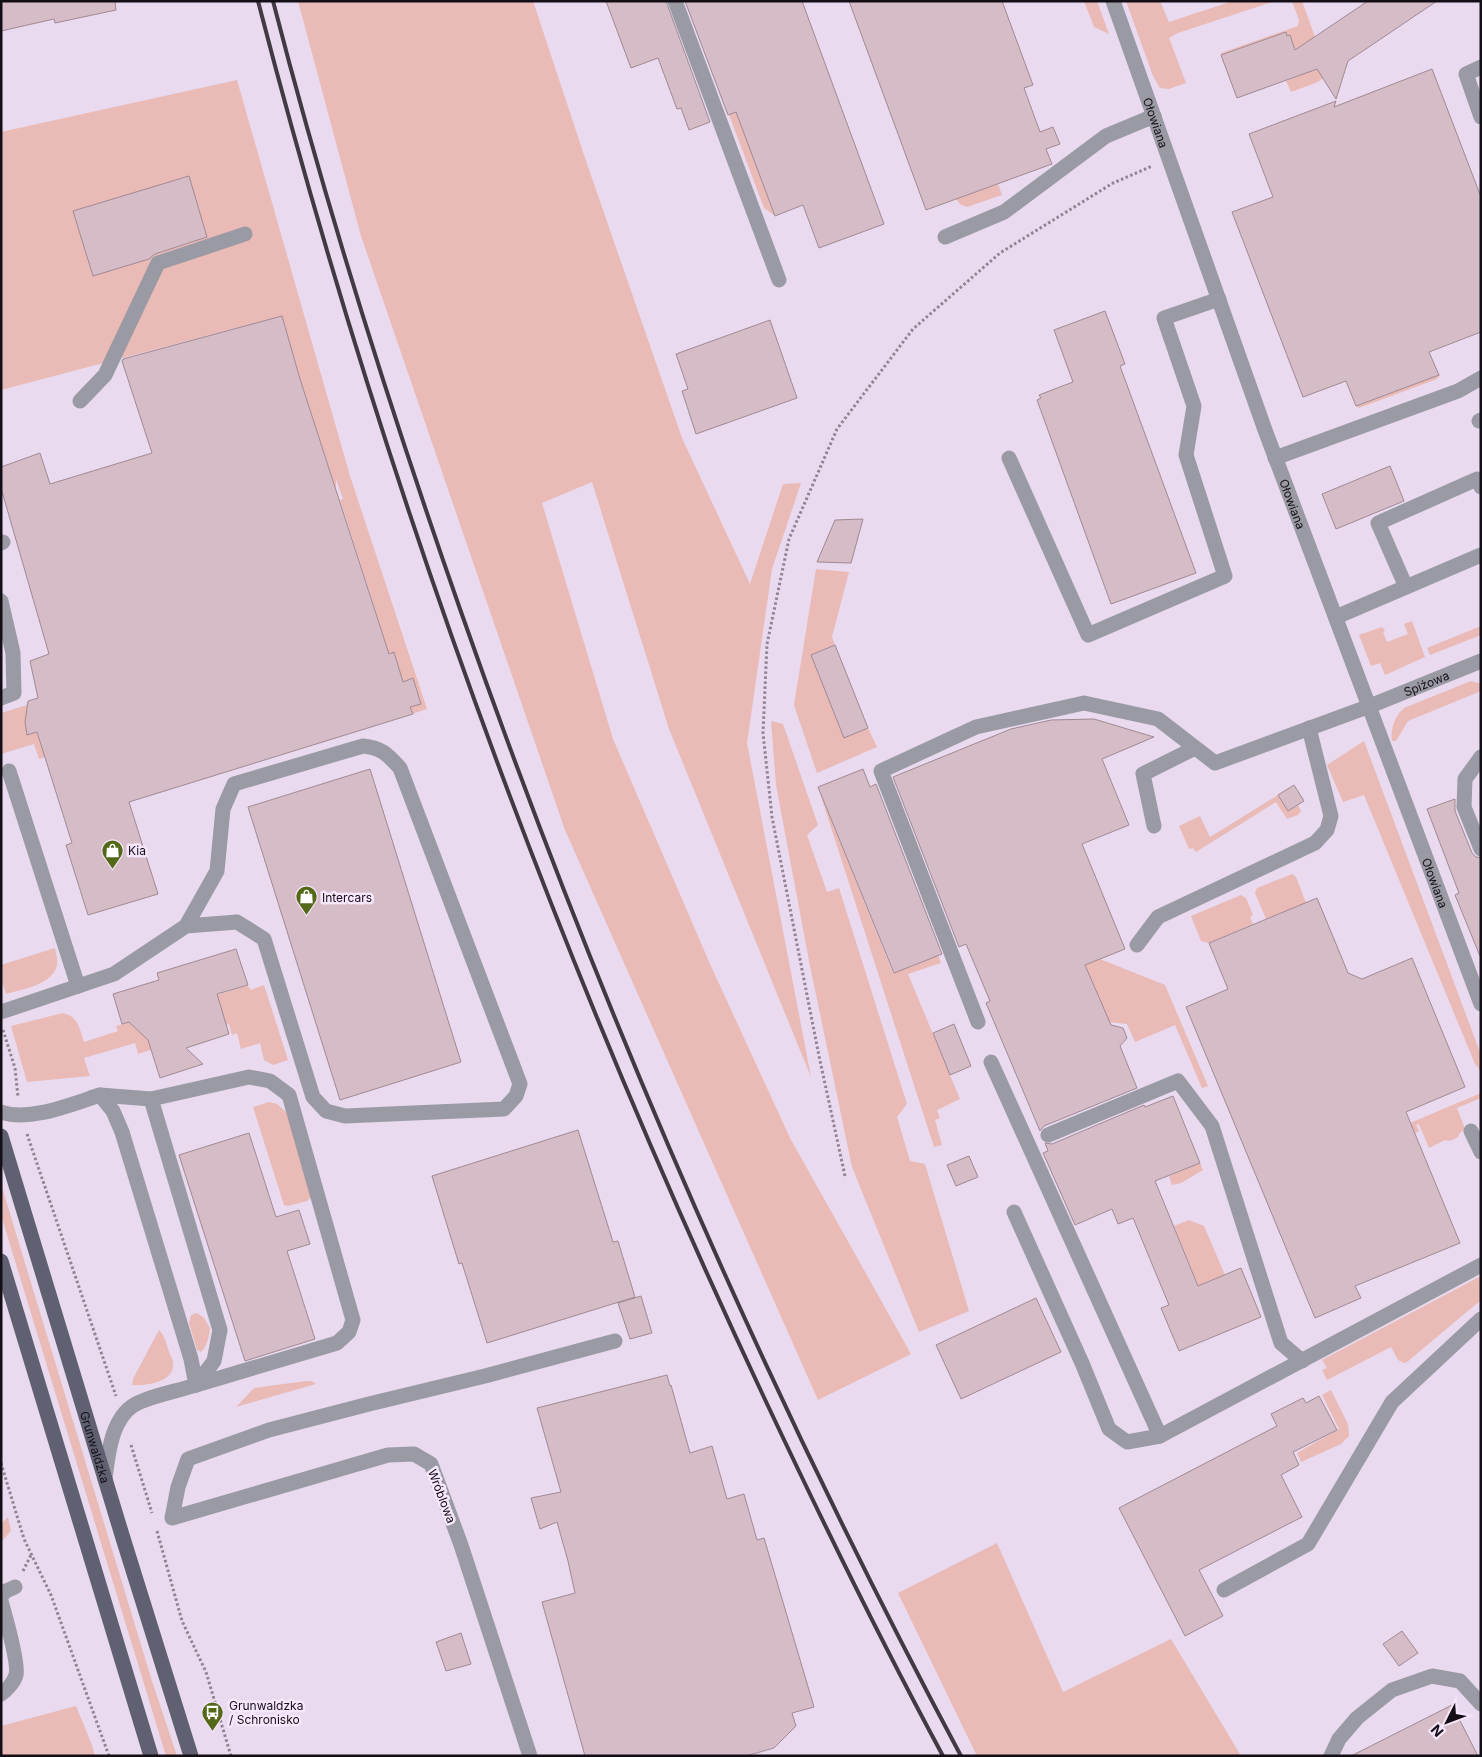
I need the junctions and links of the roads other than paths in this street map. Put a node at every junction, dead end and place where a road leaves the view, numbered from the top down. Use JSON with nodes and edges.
{"nodes":[{"id":1,"x":675,"y":1,"type":"edge"},
{"id":2,"x":1113,"y":1,"type":"edge"},
{"id":3,"x":1481,"y":67,"type":"edge"},
{"id":4,"x":1154,"y":116,"type":"junction"},
{"id":5,"x":1481,"y":117,"type":"edge"},
{"id":6,"x":245,"y":234,"type":"dead end"},
{"id":7,"x":946,"y":237,"type":"dead end"},
{"id":8,"x":779,"y":280,"type":"dead end"},
{"id":9,"x":1219,"y":299,"type":"junction"},
{"id":10,"x":1481,"y":378,"type":"edge"},
{"id":11,"x":80,"y":401,"type":"dead end"},
{"id":12,"x":1009,"y":458,"type":"dead end"},
{"id":13,"x":1275,"y":458,"type":"junction"},
{"id":14,"x":1481,"y":487,"type":"edge"},
{"id":15,"x":1481,"y":555,"type":"edge"},
{"id":16,"x":1406,"y":587,"type":"junction"},
{"id":17,"x":1,"y":601,"type":"edge"},
{"id":18,"x":1336,"y":617,"type":"junction"},
{"id":19,"x":1481,"y":661,"type":"edge"},
{"id":20,"x":1,"y":698,"type":"edge"},
{"id":21,"x":1370,"y":706,"type":"junction"},
{"id":22,"x":1310,"y":728,"type":"junction"},
{"id":23,"x":1195,"y":748,"type":"junction"},
{"id":24,"x":1481,"y":757,"type":"edge"},
{"id":25,"x":9,"y":771,"type":"dead end"},
{"id":26,"x":1154,"y":826,"type":"dead end"},
{"id":27,"x":1481,"y":848,"type":"edge"},
{"id":28,"x":186,"y":926,"type":"junction"},
{"id":29,"x":1137,"y":945,"type":"dead end"},
{"id":30,"x":78,"y":986,"type":"junction"},
{"id":31,"x":1481,"y":1004,"type":"edge"},
{"id":32,"x":1,"y":1012,"type":"edge"},
{"id":33,"x":978,"y":1022,"type":"dead end"},
{"id":34,"x":991,"y":1062,"type":"dead end"},
{"id":35,"x":100,"y":1095,"type":"junction"},
{"id":36,"x":151,"y":1098,"type":"junction"},
{"id":37,"x":1,"y":1112,"type":"edge"},
{"id":38,"x":1471,"y":1131,"type":"dead end"},
{"id":39,"x":1048,"y":1135,"type":"dead end"},
{"id":40,"x":1,"y":1136,"type":"edge"},
{"id":41,"x":1481,"y":1152,"type":"edge"},
{"id":42,"x":1014,"y":1212,"type":"dead end"},
{"id":43,"x":1,"y":1261,"type":"edge"},
{"id":44,"x":1481,"y":1265,"type":"edge"},
{"id":45,"x":1481,"y":1319,"type":"edge"},
{"id":46,"x":615,"y":1340,"type":"dead end"},
{"id":47,"x":1302,"y":1361,"type":"junction"},
{"id":48,"x":196,"y":1385,"type":"junction"},
{"id":49,"x":1160,"y":1436,"type":"junction"},
{"id":50,"x":105,"y":1479,"type":"junction"},
{"id":51,"x":15,"y":1587,"type":"dead end"},
{"id":52,"x":1224,"y":1590,"type":"dead end"},
{"id":53,"x":1,"y":1596,"type":"edge"},
{"id":54,"x":1,"y":1601,"type":"edge"},
{"id":55,"x":1,"y":1694,"type":"edge"},
{"id":56,"x":1481,"y":1704,"type":"edge"},
{"id":57,"x":151,"y":1756,"type":"edge"},
{"id":58,"x":191,"y":1756,"type":"edge"},
{"id":59,"x":530,"y":1756,"type":"edge"},
{"id":60,"x":1331,"y":1756,"type":"edge"}],
"edges":[{"from":1,"to":8,"type":"street"},
{"from":2,"to":4,"type":"street","name":"Ołowiana"},
{"from":3,"to":5,"type":"street"},
{"from":4,"to":7,"type":"street"},
{"from":4,"to":9,"type":"street","name":"Ołowiana"},
{"from":6,"to":11,"type":"street"},
{"from":9,"to":12,"type":"street"},
{"from":9,"to":13,"type":"street","name":"Ołowiana"},
{"from":10,"to":13,"type":"street"},
{"from":13,"to":18,"type":"street","name":"Ołowiana"},
{"from":14,"to":16,"type":"street"},
{"from":15,"to":16,"type":"street"},
{"from":16,"to":18,"type":"street"},
{"from":17,"to":20,"type":"street"},
{"from":18,"to":21,"type":"street","name":"Ołowiana"},
{"from":19,"to":21,"type":"street","name":"Spiżowa"},
{"from":21,"to":22,"type":"street","name":"Spiżowa"},
{"from":21,"to":31,"type":"street","name":"Ołowiana"},
{"from":22,"to":23,"type":"street","name":"Spiżowa"},
{"from":22,"to":29,"type":"street"},
{"from":23,"to":26,"type":"street"},
{"from":23,"to":33,"type":"street"},
{"from":24,"to":27,"type":"street"},
{"from":25,"to":30,"type":"street"},
{"from":28,"to":28,"type":"street"},
{"from":28,"to":30,"type":"street"},
{"from":30,"to":32,"type":"street"},
{"from":34,"to":49,"type":"street"},
{"from":35,"to":36,"type":"street"},
{"from":35,"to":37,"type":"street"},
{"from":35,"to":48,"type":"street"},
{"from":36,"to":48,"type":"street"},
{"from":36,"to":48,"type":"street"},
{"from":38,"to":41,"type":"street"},
{"from":39,"to":47,"type":"street"},
{"from":40,"to":50,"type":"main road","name":"Grunwaldzka"},
{"from":42,"to":49,"type":"street"},
{"from":43,"to":57,"type":"main road"},
{"from":44,"to":47,"type":"street"},
{"from":45,"to":52,"type":"street"},
{"from":46,"to":59,"type":"street","name":"Wróblowa"},
{"from":47,"to":49,"type":"street"},
{"from":48,"to":50,"type":"street"},
{"from":50,"to":58,"type":"main road","name":"Grunwaldzka"},
{"from":51,"to":53,"type":"street"},
{"from":54,"to":55,"type":"street"},
{"from":56,"to":60,"type":"street"}]}
